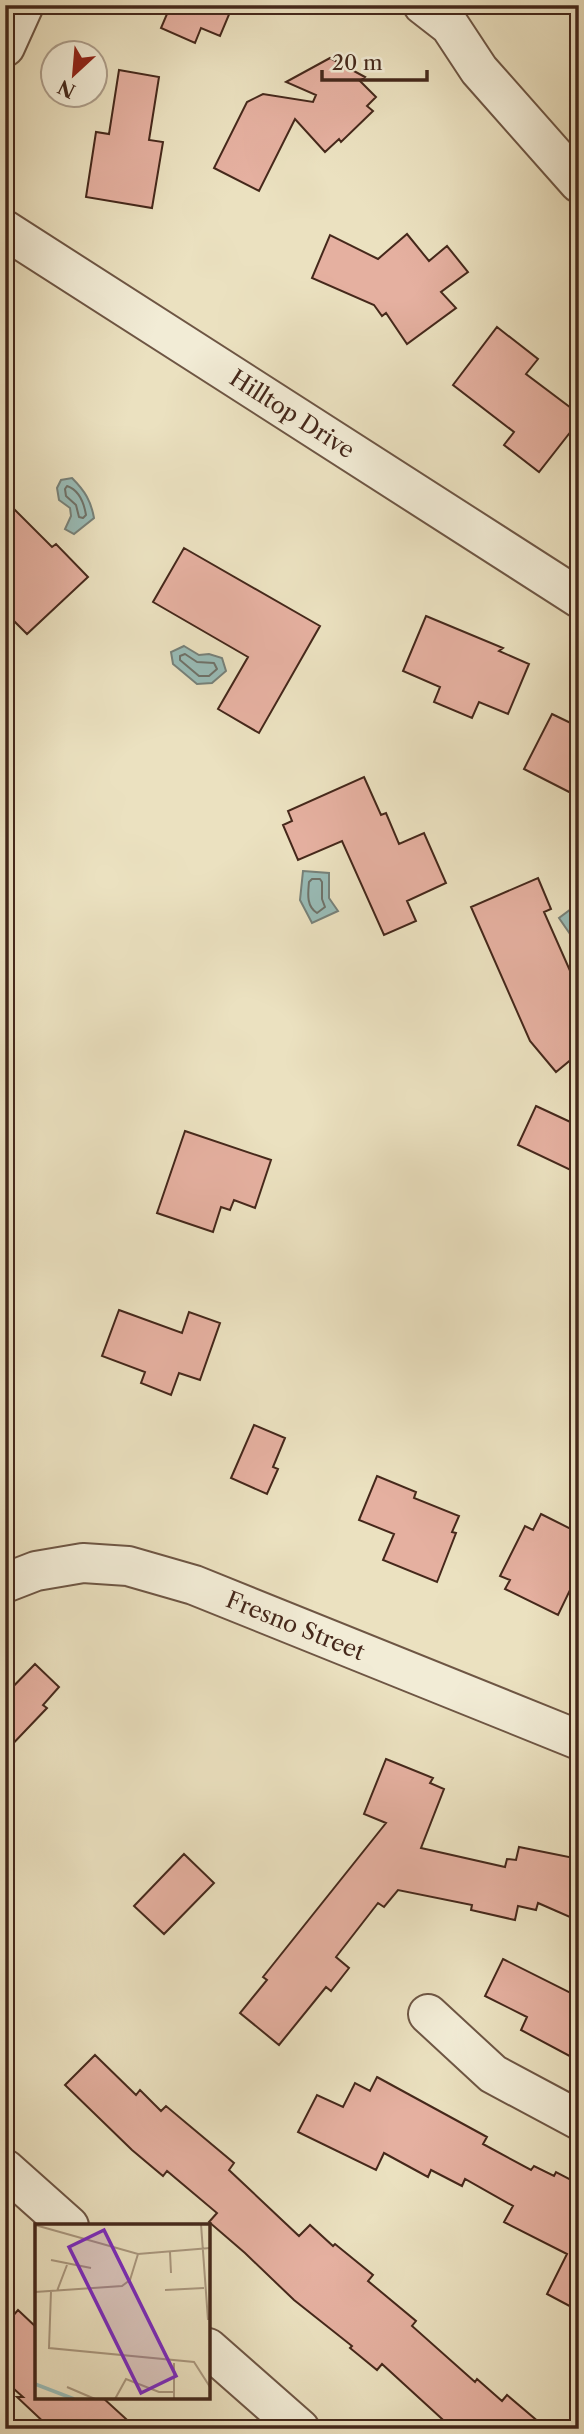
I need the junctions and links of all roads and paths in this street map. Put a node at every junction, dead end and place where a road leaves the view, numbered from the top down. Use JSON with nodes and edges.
{"nodes":[{"id":1,"x":24,"y":5,"type":"edge"},
{"id":2,"x":423,"y":5,"type":"edge"},
{"id":3,"x":5,"y":47,"type":"edge"},
{"id":4,"x":579,"y":183,"type":"edge"},
{"id":5,"x":5,"y":230,"type":"edge"},
{"id":6,"x":579,"y":598,"type":"edge"},
{"id":7,"x":5,"y":1583,"type":"edge"},
{"id":8,"x":579,"y":1740,"type":"edge"},
{"id":9,"x":428,"y":2014,"type":"dead end"},
{"id":10,"x":579,"y":2120,"type":"edge"},
{"id":11,"x":5,"y":2169,"type":"edge"},
{"id":12,"x":67,"y":2224,"type":"edge"},
{"id":13,"x":210,"y":2350,"type":"edge"},
{"id":14,"x":300,"y":2429,"type":"edge"}],
"edges":[{"from":1,"to":3,"type":"street"},
{"from":2,"to":4,"type":"street"},
{"from":5,"to":6,"type":"street","name":"Hilltop Drive"},
{"from":7,"to":8,"type":"street","name":"Fresno Street"},
{"from":9,"to":10,"type":"street"},
{"from":11,"to":12,"type":"street"},
{"from":13,"to":14,"type":"street"}]}
